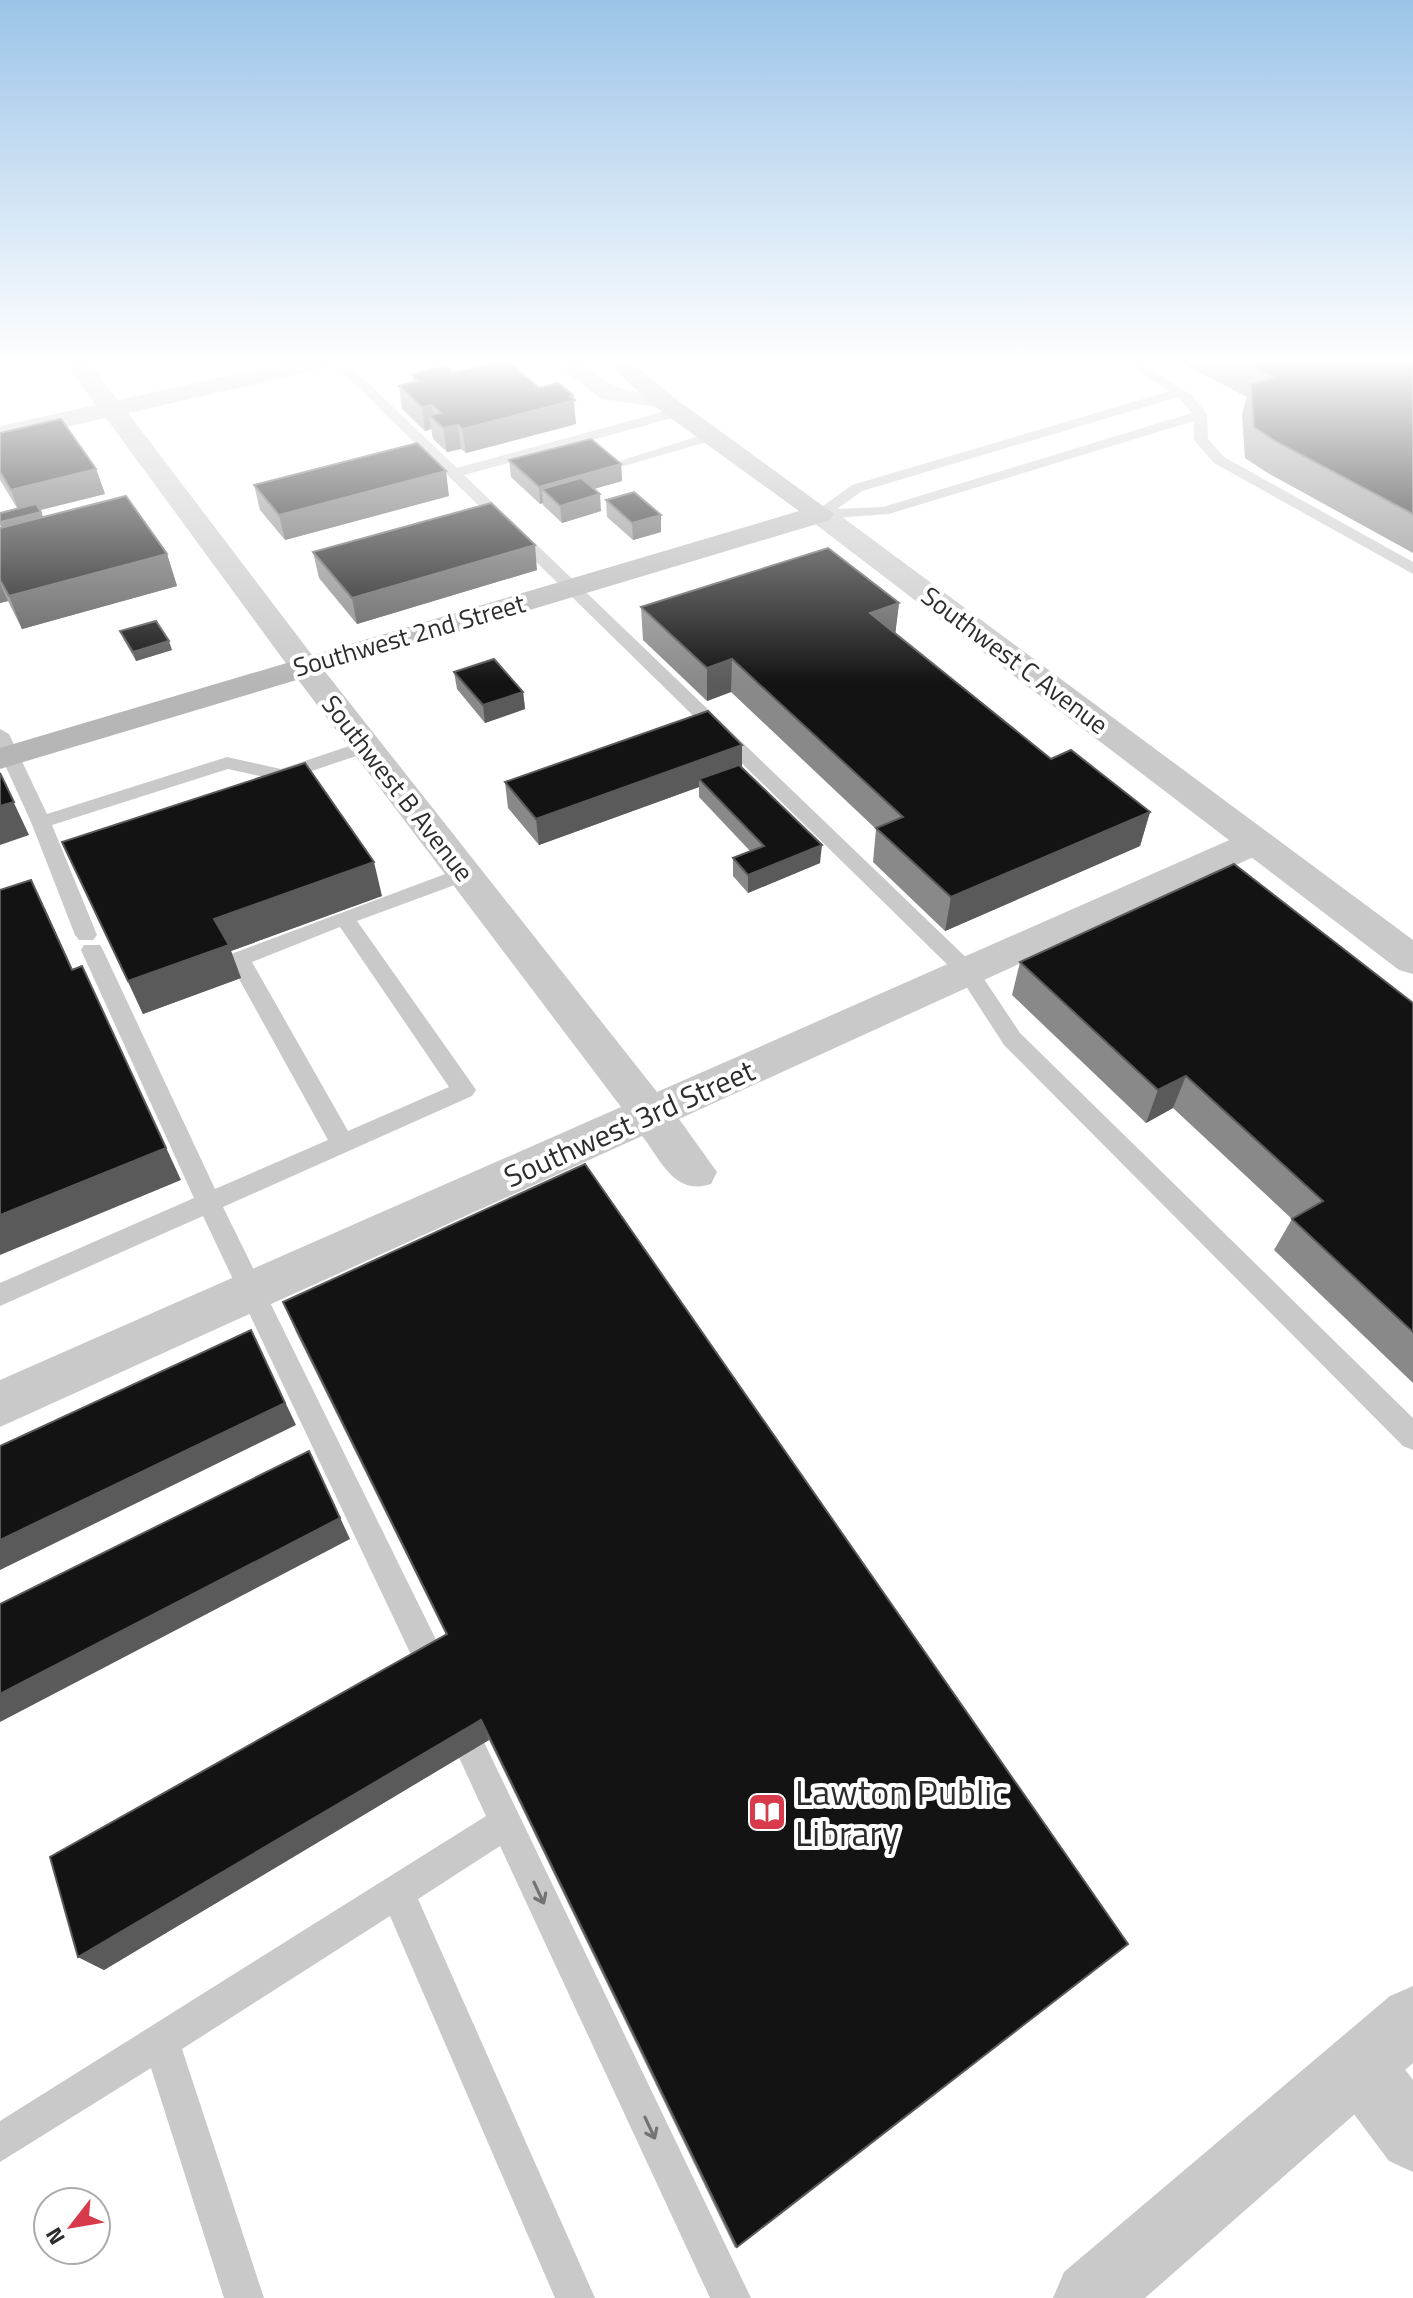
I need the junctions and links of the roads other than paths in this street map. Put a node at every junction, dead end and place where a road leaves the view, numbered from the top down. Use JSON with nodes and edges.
{"nodes":[{"id":1,"x":156,"y":468,"type":"edge"},
{"id":2,"x":450,"y":468,"type":"edge"},
{"id":3,"x":470,"y":468,"type":"edge"},
{"id":4,"x":757,"y":468,"type":"edge"},
{"id":5,"x":924,"y":468,"type":"edge"},
{"id":6,"x":1025,"y":468,"type":"edge"},
{"id":7,"x":1234,"y":468,"type":"edge"},
{"id":8,"x":455,"y":473,"type":"junction"},
{"id":9,"x":820,"y":514,"type":"junction"},
{"id":10,"x":1413,"y":569,"type":"edge"},
{"id":11,"x":573,"y":587,"type":"junction"},
{"id":12,"x":304,"y":666,"type":"junction"},
{"id":13,"x":367,"y":746,"type":"junction"},
{"id":14,"x":3,"y":750,"type":"edge"},
{"id":15,"x":41,"y":822,"type":"junction"},
{"id":16,"x":1256,"y":842,"type":"junction"},
{"id":17,"x":464,"y":874,"type":"junction"},
{"id":18,"x":344,"y":918,"type":"junction"},
{"id":19,"x":1413,"y":960,"type":"edge"},
{"id":20,"x":968,"y":972,"type":"junction"},
{"id":21,"x":650,"y":1114,"type":"junction"},
{"id":22,"x":343,"y":1144,"type":"junction"},
{"id":23,"x":695,"y":1172,"type":"dead end"},
{"id":24,"x":209,"y":1203,"type":"junction"},
{"id":25,"x":254,"y":1291,"type":"junction"},
{"id":26,"x":0,"y":1295,"type":"edge"},
{"id":27,"x":0,"y":1404,"type":"edge"},
{"id":28,"x":1413,"y":1437,"type":"edge"},
{"id":29,"x":434,"y":1669,"type":"edge"},
{"id":30,"x":472,"y":1751,"type":"edge"},
{"id":31,"x":506,"y":1823,"type":"junction"},
{"id":32,"x":397,"y":1891,"type":"junction"},
{"id":33,"x":1413,"y":2019,"type":"edge"},
{"id":34,"x":161,"y":2041,"type":"junction"},
{"id":35,"x":1360,"y":2066,"type":"junction"},
{"id":36,"x":1413,"y":2137,"type":"edge"},
{"id":37,"x":0,"y":2143,"type":"edge"},
{"id":38,"x":244,"y":2298,"type":"edge"},
{"id":39,"x":575,"y":2298,"type":"edge"},
{"id":40,"x":731,"y":2298,"type":"edge"},
{"id":41,"x":1090,"y":2298,"type":"edge"}],
"edges":[{"from":1,"to":12,"type":"street","name":"Southwest B Avenue"},
{"from":2,"to":8,"type":"lane"},
{"from":3,"to":8,"type":"lane"},
{"from":4,"to":9,"type":"main road","name":"Southwest C Avenue"},
{"from":5,"to":9,"type":"lane"},
{"from":6,"to":9,"type":"lane"},
{"from":7,"to":10,"type":"lane"},
{"from":8,"to":11,"type":"lane"},
{"from":9,"to":11,"type":"main road","name":"Southwest 2nd Street"},
{"from":9,"to":16,"type":"street","name":"Southwest C Avenue"},
{"from":11,"to":12,"type":"main road","name":"Southwest 2nd Street"},
{"from":11,"to":20,"type":"lane"},
{"from":12,"to":13,"type":"street","name":"Southwest B Avenue"},
{"from":12,"to":14,"type":"main road","name":"Southwest 2nd Street"},
{"from":13,"to":15,"type":"lane"},
{"from":13,"to":17,"type":"street","name":"Southwest B Avenue"},
{"from":14,"to":15,"type":"lane"},
{"from":15,"to":24,"type":"lane"},
{"from":16,"to":19,"type":"street","name":"Southwest C Avenue"},
{"from":16,"to":20,"type":"street","name":"Southwest 3rd Street"},
{"from":17,"to":18,"type":"lane"},
{"from":17,"to":21,"type":"street","name":"Southwest B Avenue"},
{"from":18,"to":22,"type":"lane"},
{"from":18,"to":22,"type":"lane"},
{"from":20,"to":21,"type":"street","name":"Southwest 3rd Street"},
{"from":20,"to":28,"type":"lane"},
{"from":21,"to":23,"type":"street","name":"Southwest B Avenue"},
{"from":21,"to":25,"type":"street","name":"Southwest 3rd Street"},
{"from":22,"to":24,"type":"lane"},
{"from":24,"to":25,"type":"lane"},
{"from":24,"to":26,"type":"lane"},
{"from":25,"to":27,"type":"street","name":"Southwest 3rd Street"},
{"from":25,"to":29,"type":"lane"},
{"from":30,"to":31,"type":"lane"},
{"from":31,"to":32,"type":"lane"},
{"from":31,"to":40,"type":"lane","one_way":true},
{"from":32,"to":34,"type":"lane"},
{"from":32,"to":39,"type":"lane"},
{"from":33,"to":35,"type":"street"},
{"from":34,"to":37,"type":"lane"},
{"from":34,"to":38,"type":"lane"},
{"from":35,"to":36,"type":"street"},
{"from":35,"to":41,"type":"street"}]}
